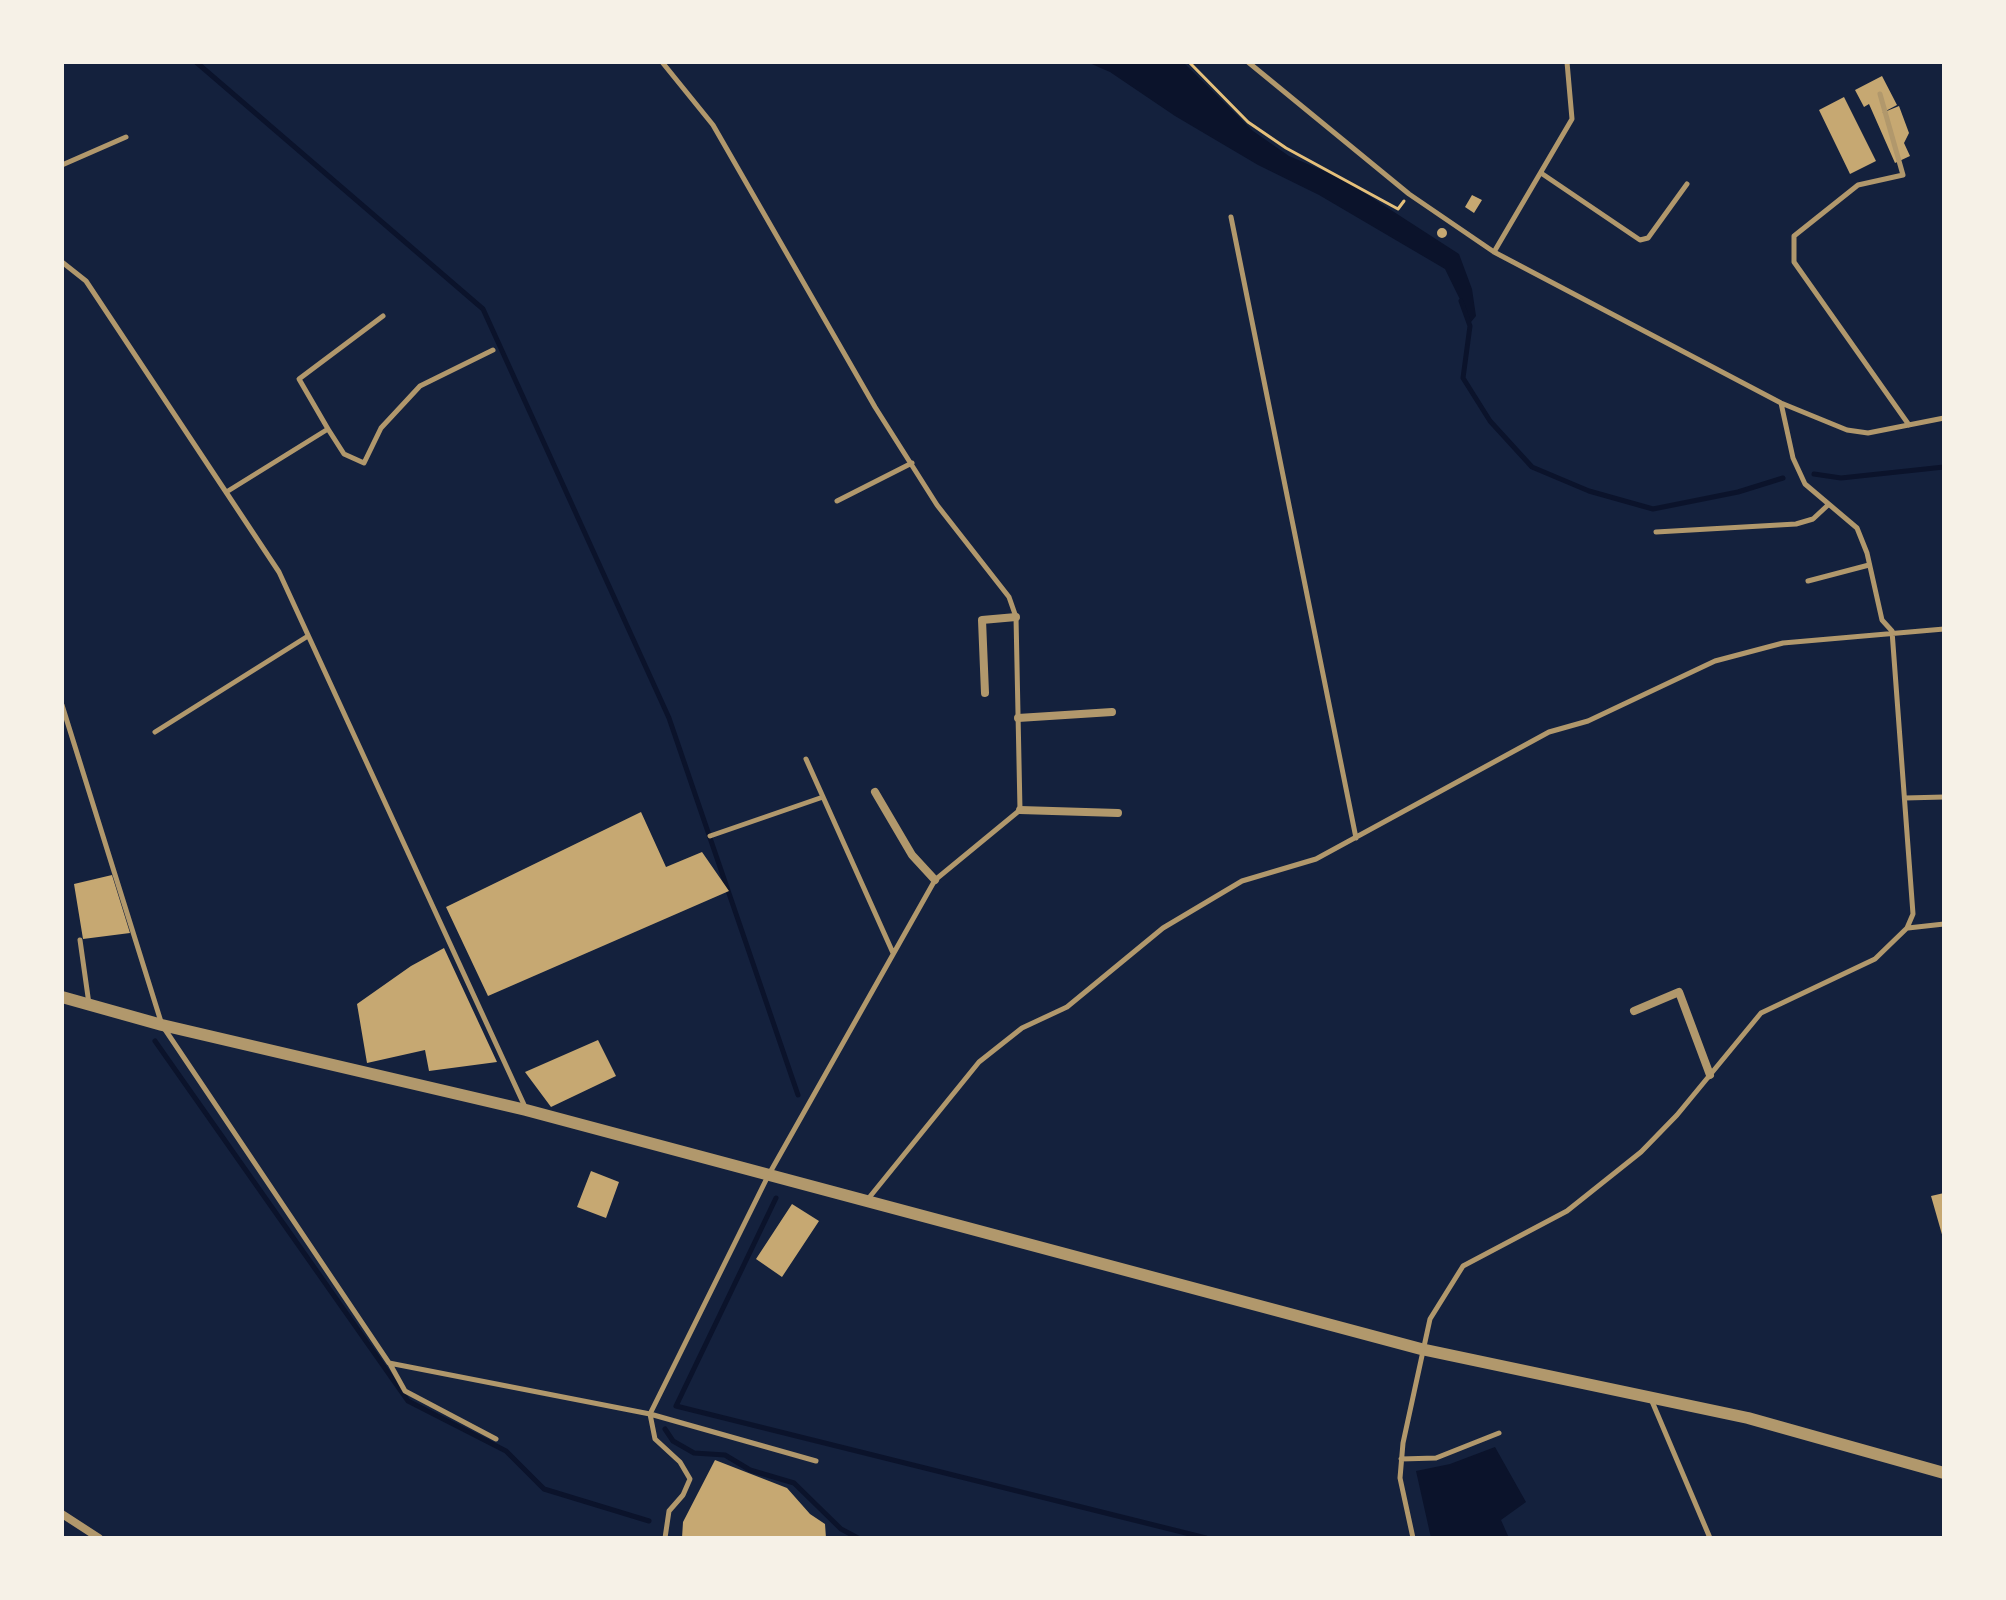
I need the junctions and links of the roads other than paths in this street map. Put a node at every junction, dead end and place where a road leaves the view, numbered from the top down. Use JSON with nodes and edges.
{"nodes":[{"id":1,"x":662,"y":62,"type":"edge"},
{"id":2,"x":1248,"y":62,"type":"edge"},
{"id":3,"x":1567,"y":62,"type":"edge"},
{"id":4,"x":1880,"y":94,"type":"dead end"},
{"id":5,"x":126,"y":137,"type":"dead end"},
{"id":6,"x":62,"y":165,"type":"edge"},
{"id":7,"x":1541,"y":173,"type":"junction"},
{"id":8,"x":1687,"y":184,"type":"dead end"},
{"id":9,"x":1231,"y":217,"type":"dead end"},
{"id":10,"x":1494,"y":252,"type":"junction"},
{"id":11,"x":62,"y":262,"type":"edge"},
{"id":12,"x":383,"y":316,"type":"dead end"},
{"id":13,"x":493,"y":350,"type":"dead end"},
{"id":14,"x":1781,"y":403,"type":"junction"},
{"id":15,"x":1944,"y":418,"type":"edge"},
{"id":16,"x":1909,"y":425,"type":"junction"},
{"id":17,"x":328,"y":429,"type":"junction"},
{"id":18,"x":912,"y":463,"type":"junction"},
{"id":19,"x":228,"y":491,"type":"junction"},
{"id":20,"x":837,"y":501,"type":"dead end"},
{"id":21,"x":1828,"y":505,"type":"junction"},
{"id":22,"x":1656,"y":532,"type":"dead end"},
{"id":23,"x":1869,"y":565,"type":"junction"},
{"id":24,"x":1808,"y":581,"type":"dead end"},
{"id":25,"x":1016,"y":617,"type":"junction"},
{"id":26,"x":1944,"y":629,"type":"edge"},
{"id":27,"x":1892,"y":631,"type":"junction"},
{"id":28,"x":308,"y":636,"type":"junction"},
{"id":29,"x":985,"y":693,"type":"dead end"},
{"id":30,"x":62,"y":705,"type":"edge"},
{"id":31,"x":1112,"y":712,"type":"dead end"},
{"id":32,"x":1018,"y":718,"type":"junction"},
{"id":33,"x":155,"y":732,"type":"dead end"},
{"id":34,"x":806,"y":759,"type":"dead end"},
{"id":35,"x":875,"y":792,"type":"dead end"},
{"id":36,"x":823,"y":797,"type":"junction"},
{"id":37,"x":1944,"y":797,"type":"edge"},
{"id":38,"x":1905,"y":798,"type":"junction"},
{"id":39,"x":1020,"y":810,"type":"junction"},
{"id":40,"x":1118,"y":813,"type":"dead end"},
{"id":41,"x":710,"y":836,"type":"dead end"},
{"id":42,"x":1356,"y":838,"type":"junction"},
{"id":43,"x":935,"y":880,"type":"junction"},
{"id":44,"x":1944,"y":924,"type":"edge"},
{"id":45,"x":1907,"y":928,"type":"junction"},
{"id":46,"x":80,"y":940,"type":"dead end"},
{"id":47,"x":894,"y":954,"type":"junction"},
{"id":48,"x":62,"y":997,"type":"edge"},
{"id":49,"x":89,"y":1005,"type":"junction"},
{"id":50,"x":1634,"y":1011,"type":"dead end"},
{"id":51,"x":162,"y":1025,"type":"junction"},
{"id":52,"x":1710,"y":1075,"type":"junction"},
{"id":53,"x":526,"y":1110,"type":"junction"},
{"id":54,"x":768,"y":1176,"type":"junction"},
{"id":55,"x":868,"y":1200,"type":"junction"},
{"id":56,"x":1421,"y":1349,"type":"junction"},
{"id":57,"x":389,"y":1363,"type":"junction"},
{"id":58,"x":1650,"y":1398,"type":"junction"},
{"id":59,"x":650,"y":1414,"type":"junction"},
{"id":60,"x":1499,"y":1433,"type":"dead end"},
{"id":61,"x":496,"y":1439,"type":"dead end"},
{"id":62,"x":1401,"y":1459,"type":"junction"},
{"id":63,"x":816,"y":1461,"type":"dead end"},
{"id":64,"x":1944,"y":1473,"type":"edge"},
{"id":65,"x":62,"y":1514,"type":"edge"},
{"id":66,"x":99,"y":1538,"type":"edge"},
{"id":67,"x":665,"y":1538,"type":"edge"},
{"id":68,"x":1413,"y":1538,"type":"edge"},
{"id":69,"x":1710,"y":1538,"type":"edge"}],
"edges":[{"from":1,"to":18,"type":"lane"},
{"from":2,"to":10,"type":"lane"},
{"from":3,"to":7,"type":"lane"},
{"from":4,"to":16,"type":"lane"},
{"from":5,"to":6,"type":"lane"},
{"from":7,"to":8,"type":"lane"},
{"from":7,"to":10,"type":"lane"},
{"from":9,"to":42,"type":"lane"},
{"from":10,"to":14,"type":"lane"},
{"from":11,"to":19,"type":"lane"},
{"from":12,"to":17,"type":"lane"},
{"from":13,"to":17,"type":"lane"},
{"from":14,"to":16,"type":"lane"},
{"from":14,"to":21,"type":"lane"},
{"from":15,"to":16,"type":"lane"},
{"from":17,"to":19,"type":"lane"},
{"from":18,"to":20,"type":"lane"},
{"from":18,"to":25,"type":"lane"},
{"from":19,"to":28,"type":"lane"},
{"from":21,"to":22,"type":"lane"},
{"from":21,"to":23,"type":"lane"},
{"from":23,"to":24,"type":"lane"},
{"from":23,"to":27,"type":"lane"},
{"from":25,"to":29,"type":"street"},
{"from":25,"to":32,"type":"lane"},
{"from":26,"to":27,"type":"lane"},
{"from":27,"to":38,"type":"lane"},
{"from":27,"to":42,"type":"lane"},
{"from":28,"to":33,"type":"lane"},
{"from":28,"to":53,"type":"lane"},
{"from":30,"to":51,"type":"lane"},
{"from":31,"to":32,"type":"street"},
{"from":32,"to":39,"type":"lane"},
{"from":34,"to":36,"type":"lane"},
{"from":35,"to":43,"type":"street"},
{"from":36,"to":41,"type":"lane"},
{"from":36,"to":47,"type":"lane"},
{"from":37,"to":38,"type":"lane"},
{"from":38,"to":45,"type":"lane"},
{"from":39,"to":40,"type":"street"},
{"from":39,"to":43,"type":"lane"},
{"from":42,"to":55,"type":"lane"},
{"from":43,"to":47,"type":"lane"},
{"from":44,"to":45,"type":"lane"},
{"from":45,"to":52,"type":"lane"},
{"from":46,"to":49,"type":"lane"},
{"from":47,"to":54,"type":"lane"},
{"from":48,"to":49,"type":"street"},
{"from":49,"to":51,"type":"street"},
{"from":50,"to":52,"type":"street"},
{"from":51,"to":53,"type":"street"},
{"from":51,"to":57,"type":"lane"},
{"from":52,"to":56,"type":"lane"},
{"from":53,"to":54,"type":"street"},
{"from":54,"to":55,"type":"street"},
{"from":54,"to":59,"type":"lane"},
{"from":55,"to":56,"type":"street"},
{"from":56,"to":58,"type":"street"},
{"from":56,"to":62,"type":"lane"},
{"from":57,"to":59,"type":"lane"},
{"from":57,"to":61,"type":"lane"},
{"from":58,"to":64,"type":"street"},
{"from":58,"to":69,"type":"lane"},
{"from":59,"to":63,"type":"lane"},
{"from":59,"to":67,"type":"lane"},
{"from":60,"to":62,"type":"lane"},
{"from":62,"to":68,"type":"lane"},
{"from":65,"to":66,"type":"street"}]}
